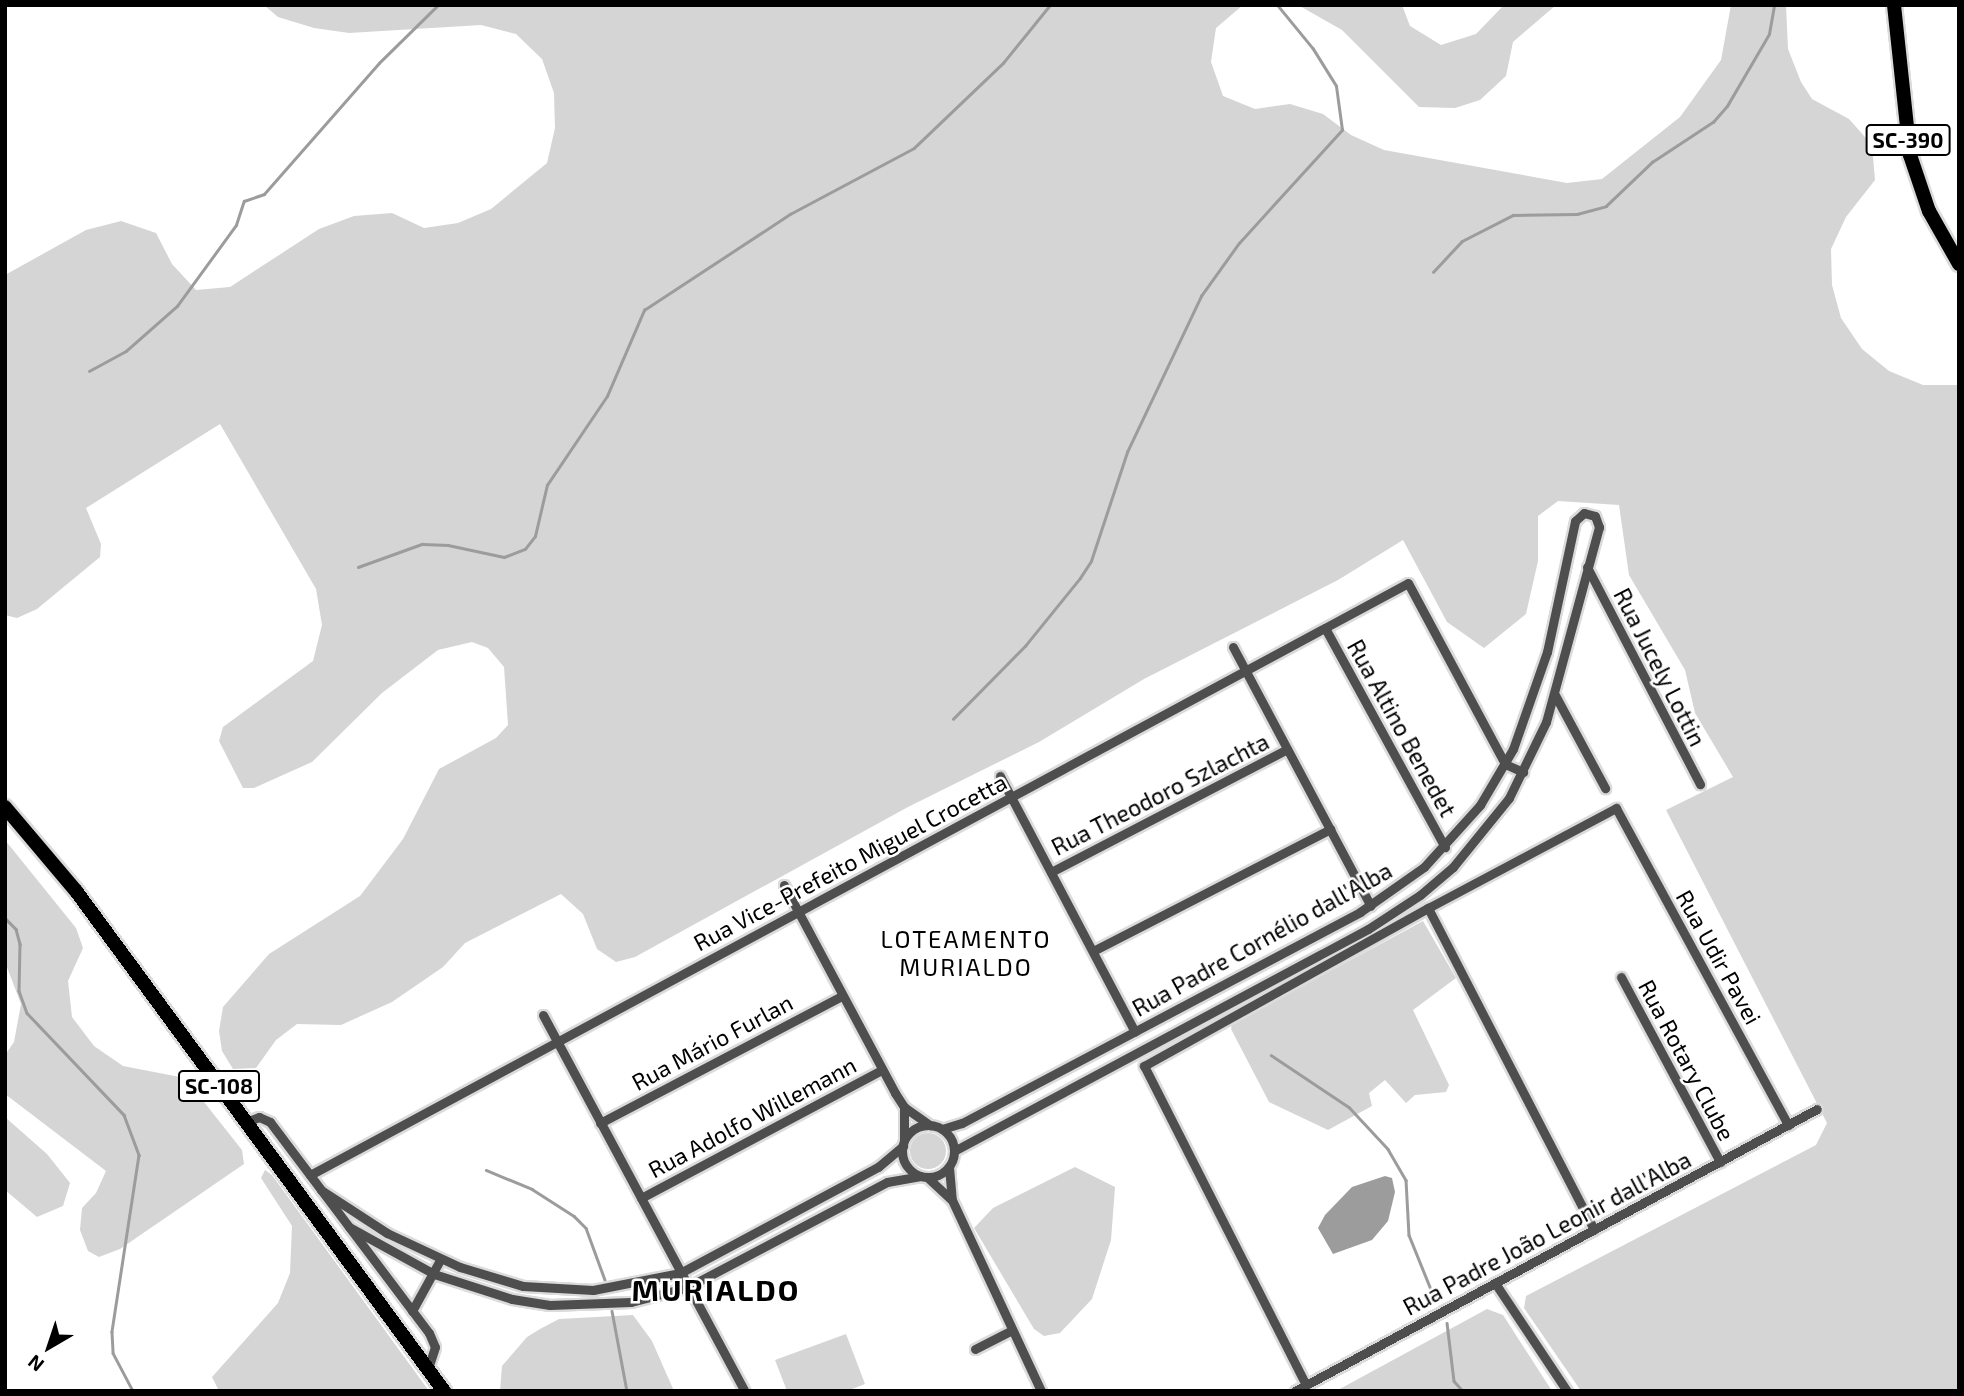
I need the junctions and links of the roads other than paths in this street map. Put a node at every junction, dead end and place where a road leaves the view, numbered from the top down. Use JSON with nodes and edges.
{"nodes":[{"id":1,"x":1894,"y":5,"type":"edge"},
{"id":2,"x":1959,"y":264,"type":"edge"},
{"id":3,"x":1587,"y":567,"type":"junction"},
{"id":4,"x":1325,"y":628,"type":"junction"},
{"id":5,"x":1233,"y":647,"type":"dead end"},
{"id":6,"x":1246,"y":671,"type":"junction"},
{"id":7,"x":1555,"y":695,"type":"junction"},
{"id":8,"x":1287,"y":749,"type":"junction"},
{"id":9,"x":1505,"y":764,"type":"junction"},
{"id":10,"x":1523,"y":772,"type":"junction"},
{"id":11,"x":1000,"y":776,"type":"dead end"},
{"id":12,"x":1700,"y":784,"type":"dead end"},
{"id":13,"x":1605,"y":788,"type":"dead end"},
{"id":14,"x":1012,"y":797,"type":"junction"},
{"id":15,"x":5,"y":807,"type":"edge"},
{"id":16,"x":1330,"y":829,"type":"junction"},
{"id":17,"x":1445,"y":846,"type":"junction"},
{"id":18,"x":1051,"y":872,"type":"junction"},
{"id":19,"x":784,"y":885,"type":"dead end"},
{"id":20,"x":1371,"y":906,"type":"junction"},
{"id":21,"x":1428,"y":908,"type":"junction"},
{"id":22,"x":798,"y":912,"type":"junction"},
{"id":23,"x":1093,"y":951,"type":"junction"},
{"id":24,"x":1621,"y":977,"type":"dead end"},
{"id":25,"x":842,"y":996,"type":"junction"},
{"id":26,"x":543,"y":1014,"type":"dead end"},
{"id":27,"x":1135,"y":1032,"type":"junction"},
{"id":28,"x":557,"y":1042,"type":"junction"},
{"id":29,"x":882,"y":1070,"type":"junction"},
{"id":30,"x":904,"y":1107,"type":"junction"},
{"id":31,"x":1817,"y":1109,"type":"dead end"},
{"id":32,"x":246,"y":1122,"type":"junction"},
{"id":33,"x":600,"y":1123,"type":"junction"},
{"id":34,"x":930,"y":1125,"type":"junction"},
{"id":35,"x":1788,"y":1125,"type":"junction"},
{"id":36,"x":942,"y":1129,"type":"junction"},
{"id":37,"x":903,"y":1143,"type":"junction"},
{"id":38,"x":955,"y":1150,"type":"junction"},
{"id":39,"x":1720,"y":1162,"type":"junction"},
{"id":40,"x":949,"y":1167,"type":"junction"},
{"id":41,"x":310,"y":1175,"type":"junction"},
{"id":42,"x":924,"y":1177,"type":"junction"},
{"id":43,"x":321,"y":1190,"type":"junction"},
{"id":44,"x":641,"y":1198,"type":"junction"},
{"id":45,"x":952,"y":1200,"type":"junction"},
{"id":46,"x":349,"y":1227,"type":"junction"},
{"id":47,"x":1594,"y":1230,"type":"junction"},
{"id":48,"x":440,"y":1260,"type":"junction"},
{"id":49,"x":680,"y":1273,"type":"junction"},
{"id":50,"x":434,"y":1274,"type":"junction"},
{"id":51,"x":1495,"y":1283,"type":"junction"},
{"id":52,"x":688,"y":1287,"type":"junction"},
{"id":53,"x":412,"y":1311,"type":"junction"},
{"id":54,"x":1010,"y":1331,"type":"junction"},
{"id":55,"x":975,"y":1349,"type":"dead end"},
{"id":56,"x":428,"y":1368,"type":"junction"},
{"id":57,"x":1306,"y":1385,"type":"junction"},
{"id":58,"x":444,"y":1391,"type":"edge"},
{"id":59,"x":745,"y":1391,"type":"edge"},
{"id":60,"x":1041,"y":1391,"type":"edge"},
{"id":61,"x":1295,"y":1391,"type":"edge"},
{"id":62,"x":1567,"y":1391,"type":"edge"}],
"edges":[{"from":1,"to":2,"type":"main road","number":"SC-390"},
{"from":3,"to":7,"type":"street","name":"Rua Padre Cornélio dall'Alba"},
{"from":3,"to":9,"type":"street","name":"Rua Padre Cornélio dall'Alba"},
{"from":3,"to":12,"type":"street","name":"Rua Jucely Lottin"},
{"from":4,"to":6,"type":"street","name":"Rua Vice-Prefeito Miguel Crocetta"},
{"from":4,"to":9,"type":"street","name":"Rua Vice-Prefeito Miguel Crocetta"},
{"from":4,"to":17,"type":"street","name":"Rua Altino Benedet"},
{"from":5,"to":6,"type":"street"},
{"from":6,"to":8,"type":"street"},
{"from":6,"to":14,"type":"street","name":"Rua Vice-Prefeito Miguel Crocetta"},
{"from":7,"to":10,"type":"street","name":"Rua Padre Cornélio dall'Alba"},
{"from":7,"to":13,"type":"street"},
{"from":8,"to":16,"type":"street"},
{"from":8,"to":18,"type":"street","name":"Rua Theodoro Szlachta"},
{"from":9,"to":10,"type":"street"},
{"from":9,"to":17,"type":"street","name":"Rua Padre Cornélio dall'Alba"},
{"from":10,"to":38,"type":"street","name":"Rua Padre Cornélio dall'Alba"},
{"from":11,"to":14,"type":"street"},
{"from":14,"to":18,"type":"street"},
{"from":14,"to":22,"type":"street","name":"Rua Vice-Prefeito Miguel Crocetta"},
{"from":15,"to":32,"type":"main road","number":"SC-108"},
{"from":16,"to":20,"type":"street"},
{"from":16,"to":23,"type":"street"},
{"from":17,"to":20,"type":"street","name":"Rua Padre Cornélio dall'Alba"},
{"from":18,"to":23,"type":"street"},
{"from":19,"to":22,"type":"street"},
{"from":20,"to":27,"type":"street","name":"Rua Padre Cornélio dall'Alba"},
{"from":21,"to":35,"type":"street","name":"Rua Udir Pavei"},
{"from":21,"to":47,"type":"street"},
{"from":21,"to":57,"type":"street"},
{"from":22,"to":25,"type":"street"},
{"from":22,"to":28,"type":"street","name":"Rua Vice-Prefeito Miguel Crocetta"},
{"from":23,"to":27,"type":"street"},
{"from":24,"to":39,"type":"street","name":"Rua Rotary Clube"},
{"from":25,"to":29,"type":"street"},
{"from":25,"to":33,"type":"street","name":"Rua Mário Furlan"},
{"from":26,"to":28,"type":"street"},
{"from":27,"to":36,"type":"street","name":"Rua Padre Cornélio dall'Alba"},
{"from":28,"to":33,"type":"street"},
{"from":28,"to":41,"type":"street","name":"Rua Vice-Prefeito Miguel Crocetta"},
{"from":29,"to":30,"type":"street"},
{"from":29,"to":44,"type":"street","name":"Rua Adolfo Willemann"},
{"from":30,"to":34,"type":"street"},
{"from":30,"to":37,"type":"street"},
{"from":31,"to":35,"type":"street","name":"Rua Padre João Leonir dall'Alba"},
{"from":32,"to":41,"type":"street"},
{"from":32,"to":56,"type":"main road","number":"SC-108"},
{"from":33,"to":44,"type":"street"},
{"from":34,"to":36,"type":"street"},
{"from":34,"to":37,"type":"street"},
{"from":35,"to":39,"type":"street","name":"Rua Padre João Leonir dall'Alba"},
{"from":36,"to":38,"type":"street"},
{"from":37,"to":42,"type":"street"},
{"from":37,"to":49,"type":"street"},
{"from":38,"to":40,"type":"street"},
{"from":39,"to":47,"type":"street","name":"Rua Padre João Leonir dall'Alba"},
{"from":40,"to":42,"type":"street"},
{"from":40,"to":45,"type":"street"},
{"from":41,"to":43,"type":"street"},
{"from":42,"to":45,"type":"street"},
{"from":42,"to":52,"type":"street"},
{"from":43,"to":46,"type":"street"},
{"from":43,"to":48,"type":"street"},
{"from":44,"to":49,"type":"street"},
{"from":45,"to":54,"type":"street"},
{"from":46,"to":50,"type":"street"},
{"from":46,"to":53,"type":"street"},
{"from":47,"to":51,"type":"street","name":"Rua Padre João Leonir dall'Alba"},
{"from":48,"to":49,"type":"street"},
{"from":48,"to":50,"type":"street"},
{"from":49,"to":52,"type":"street"},
{"from":50,"to":52,"type":"street"},
{"from":50,"to":53,"type":"street"},
{"from":51,"to":57,"type":"street","name":"Rua Padre João Leonir dall'Alba"},
{"from":51,"to":62,"type":"street"},
{"from":52,"to":59,"type":"street"},
{"from":53,"to":56,"type":"street"},
{"from":54,"to":55,"type":"street"},
{"from":54,"to":60,"type":"street"},
{"from":56,"to":58,"type":"main road","number":"SC-108"},
{"from":57,"to":61,"type":"street","name":"Rua Padre João Leonir dall'Alba"}]}
